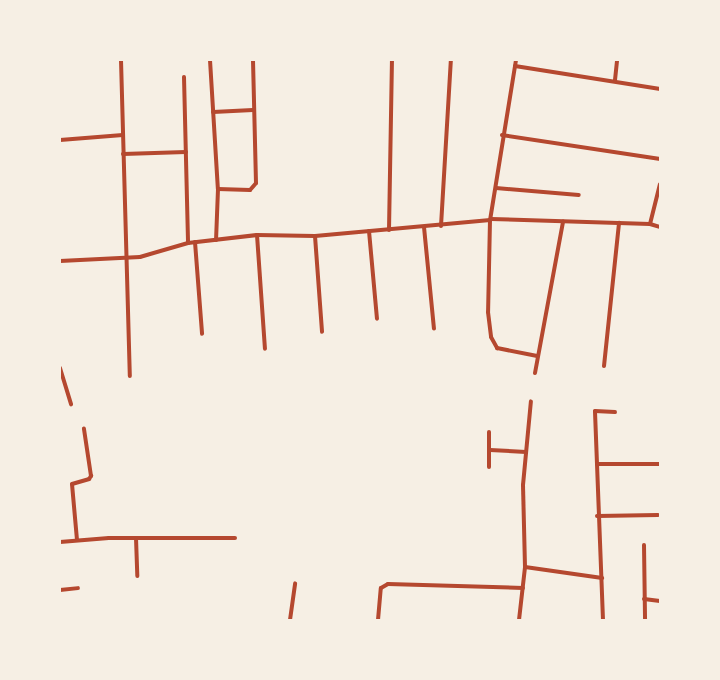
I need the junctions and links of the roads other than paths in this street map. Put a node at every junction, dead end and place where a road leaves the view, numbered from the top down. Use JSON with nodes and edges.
{"nodes":[{"id":1,"x":121,"y":60,"type":"edge"},
{"id":2,"x":210,"y":60,"type":"edge"},
{"id":3,"x":253,"y":60,"type":"edge"},
{"id":4,"x":392,"y":60,"type":"edge"},
{"id":5,"x":451,"y":60,"type":"edge"},
{"id":6,"x":516,"y":60,"type":"edge"},
{"id":7,"x":617,"y":60,"type":"edge"},
{"id":8,"x":515,"y":66,"type":"junction"},
{"id":9,"x":184,"y":78,"type":"dead end"},
{"id":10,"x":615,"y":80,"type":"junction"},
{"id":11,"x":660,"y":89,"type":"edge"},
{"id":12,"x":253,"y":110,"type":"junction"},
{"id":13,"x":213,"y":112,"type":"junction"},
{"id":14,"x":123,"y":135,"type":"junction"},
{"id":15,"x":502,"y":135,"type":"junction"},
{"id":16,"x":60,"y":140,"type":"edge"},
{"id":17,"x":186,"y":152,"type":"junction"},
{"id":18,"x":123,"y":154,"type":"junction"},
{"id":19,"x":660,"y":159,"type":"edge"},
{"id":20,"x":660,"y":184,"type":"edge"},
{"id":21,"x":496,"y":188,"type":"junction"},
{"id":22,"x":218,"y":189,"type":"junction"},
{"id":23,"x":579,"y":195,"type":"dead end"},
{"id":24,"x":490,"y":219,"type":"junction"},
{"id":25,"x":563,"y":222,"type":"junction"},
{"id":26,"x":619,"y":223,"type":"junction"},
{"id":27,"x":650,"y":224,"type":"junction"},
{"id":28,"x":441,"y":226,"type":"junction"},
{"id":29,"x":424,"y":227,"type":"junction"},
{"id":30,"x":660,"y":227,"type":"edge"},
{"id":31,"x":389,"y":230,"type":"junction"},
{"id":32,"x":369,"y":231,"type":"junction"},
{"id":33,"x":257,"y":235,"type":"junction"},
{"id":34,"x":315,"y":236,"type":"junction"},
{"id":35,"x":216,"y":240,"type":"junction"},
{"id":36,"x":195,"y":242,"type":"junction"},
{"id":37,"x":188,"y":243,"type":"junction"},
{"id":38,"x":125,"y":258,"type":"junction"},
{"id":39,"x":60,"y":261,"type":"edge"},
{"id":40,"x":377,"y":319,"type":"dead end"},
{"id":41,"x":434,"y":329,"type":"dead end"},
{"id":42,"x":322,"y":332,"type":"dead end"},
{"id":43,"x":202,"y":334,"type":"dead end"},
{"id":44,"x":265,"y":349,"type":"dead end"},
{"id":45,"x":537,"y":356,"type":"junction"},
{"id":46,"x":604,"y":366,"type":"dead end"},
{"id":47,"x":60,"y":368,"type":"edge"},
{"id":48,"x":535,"y":374,"type":"dead end"},
{"id":49,"x":130,"y":376,"type":"dead end"},
{"id":50,"x":530,"y":401,"type":"dead end"},
{"id":51,"x":71,"y":404,"type":"dead end"},
{"id":52,"x":615,"y":412,"type":"dead end"},
{"id":53,"x":84,"y":429,"type":"dead end"},
{"id":54,"x":489,"y":432,"type":"dead end"},
{"id":55,"x":490,"y":450,"type":"junction"},
{"id":56,"x":526,"y":452,"type":"junction"},
{"id":57,"x":597,"y":464,"type":"junction"},
{"id":58,"x":660,"y":464,"type":"edge"},
{"id":59,"x":489,"y":467,"type":"dead end"},
{"id":60,"x":658,"y":515,"type":"dead end"},
{"id":61,"x":597,"y":516,"type":"junction"},
{"id":62,"x":136,"y":538,"type":"junction"},
{"id":63,"x":235,"y":538,"type":"dead end"},
{"id":64,"x":77,"y":540,"type":"junction"},
{"id":65,"x":60,"y":542,"type":"edge"},
{"id":66,"x":644,"y":545,"type":"dead end"},
{"id":67,"x":525,"y":568,"type":"junction"},
{"id":68,"x":137,"y":576,"type":"dead end"},
{"id":69,"x":602,"y":578,"type":"junction"},
{"id":70,"x":295,"y":583,"type":"dead end"},
{"id":71,"x":78,"y":588,"type":"dead end"},
{"id":72,"x":523,"y":588,"type":"junction"},
{"id":73,"x":60,"y":590,"type":"edge"},
{"id":74,"x":644,"y":599,"type":"junction"},
{"id":75,"x":660,"y":601,"type":"edge"},
{"id":76,"x":290,"y":620,"type":"edge"},
{"id":77,"x":378,"y":620,"type":"edge"},
{"id":78,"x":519,"y":620,"type":"edge"},
{"id":79,"x":603,"y":620,"type":"edge"},
{"id":80,"x":645,"y":620,"type":"edge"}],
"edges":[{"from":1,"to":14,"type":"street"},
{"from":2,"to":13,"type":"street"},
{"from":3,"to":12,"type":"street"},
{"from":4,"to":31,"type":"street"},
{"from":5,"to":28,"type":"street"},
{"from":6,"to":8,"type":"street"},
{"from":7,"to":10,"type":"street"},
{"from":8,"to":10,"type":"street"},
{"from":8,"to":15,"type":"street"},
{"from":9,"to":17,"type":"street"},
{"from":10,"to":11,"type":"street"},
{"from":12,"to":13,"type":"street"},
{"from":12,"to":22,"type":"street"},
{"from":13,"to":22,"type":"street"},
{"from":14,"to":16,"type":"street"},
{"from":14,"to":18,"type":"street"},
{"from":15,"to":19,"type":"street"},
{"from":15,"to":21,"type":"street"},
{"from":17,"to":18,"type":"street"},
{"from":17,"to":37,"type":"street"},
{"from":18,"to":38,"type":"street"},
{"from":20,"to":27,"type":"street"},
{"from":21,"to":23,"type":"street"},
{"from":21,"to":24,"type":"street"},
{"from":22,"to":35,"type":"street"},
{"from":24,"to":25,"type":"street"},
{"from":24,"to":28,"type":"street"},
{"from":24,"to":45,"type":"street"},
{"from":25,"to":26,"type":"street"},
{"from":25,"to":45,"type":"street"},
{"from":26,"to":27,"type":"street"},
{"from":26,"to":46,"type":"street"},
{"from":27,"to":30,"type":"street"},
{"from":28,"to":29,"type":"street"},
{"from":29,"to":31,"type":"street"},
{"from":29,"to":41,"type":"street"},
{"from":31,"to":32,"type":"street"},
{"from":32,"to":34,"type":"street"},
{"from":32,"to":40,"type":"street"},
{"from":33,"to":34,"type":"street"},
{"from":33,"to":35,"type":"street"},
{"from":33,"to":44,"type":"street"},
{"from":34,"to":42,"type":"street"},
{"from":35,"to":36,"type":"street"},
{"from":36,"to":37,"type":"street"},
{"from":36,"to":43,"type":"street"},
{"from":37,"to":38,"type":"street"},
{"from":38,"to":39,"type":"street"},
{"from":38,"to":49,"type":"street"},
{"from":45,"to":48,"type":"street"},
{"from":47,"to":51,"type":"street"},
{"from":50,"to":56,"type":"street"},
{"from":52,"to":57,"type":"street"},
{"from":53,"to":64,"type":"street"},
{"from":54,"to":55,"type":"street"},
{"from":55,"to":56,"type":"street"},
{"from":55,"to":59,"type":"street"},
{"from":56,"to":67,"type":"street"},
{"from":57,"to":58,"type":"street"},
{"from":57,"to":61,"type":"street"},
{"from":60,"to":61,"type":"street"},
{"from":61,"to":69,"type":"street"},
{"from":62,"to":63,"type":"street"},
{"from":62,"to":64,"type":"street"},
{"from":62,"to":68,"type":"street"},
{"from":64,"to":65,"type":"street"},
{"from":66,"to":74,"type":"street"},
{"from":67,"to":69,"type":"street"},
{"from":67,"to":72,"type":"street"},
{"from":69,"to":79,"type":"street"},
{"from":70,"to":76,"type":"street"},
{"from":71,"to":73,"type":"street"},
{"from":72,"to":77,"type":"street"},
{"from":72,"to":78,"type":"street"},
{"from":74,"to":75,"type":"street"},
{"from":74,"to":80,"type":"street"}]}
